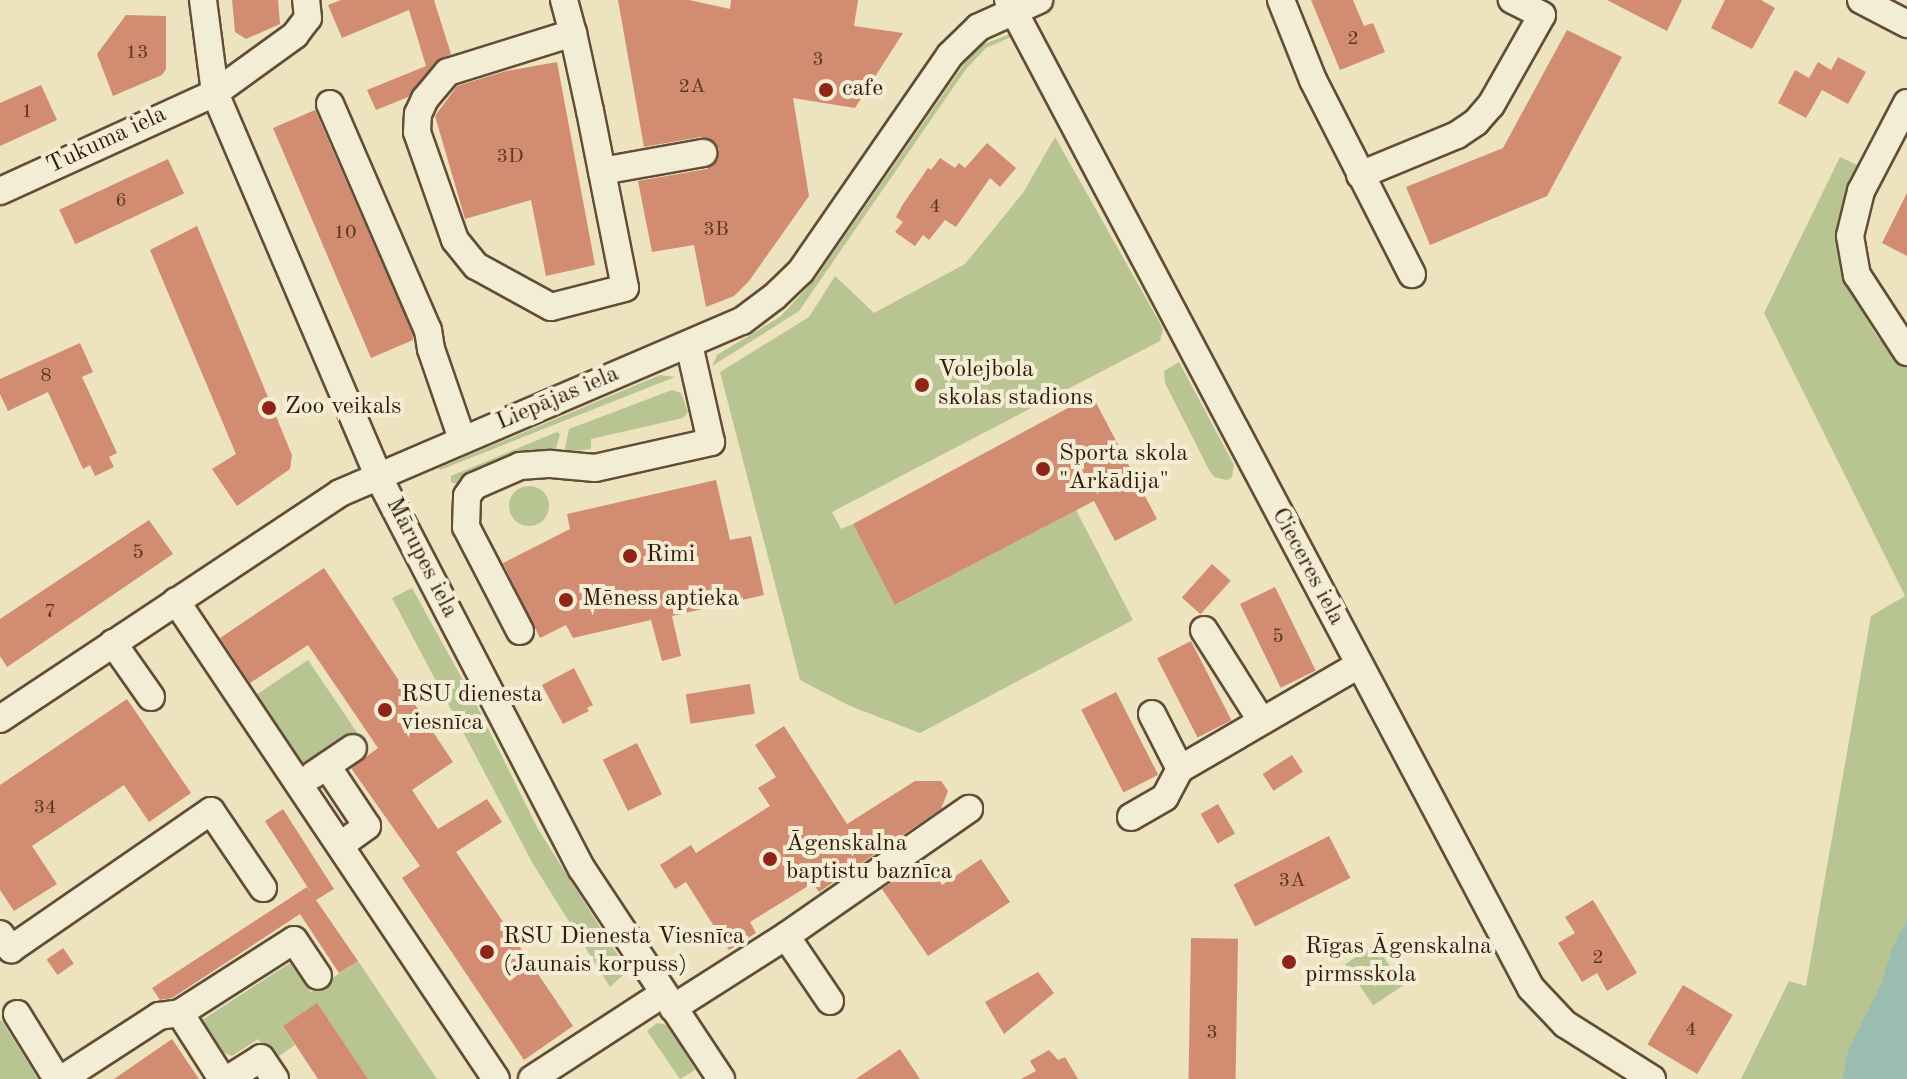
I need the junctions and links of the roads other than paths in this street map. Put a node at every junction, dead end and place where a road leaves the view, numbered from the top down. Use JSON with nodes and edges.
{"nodes":[{"id":1,"x":203,"y":0,"type":"edge"},
{"id":2,"x":306,"y":0,"type":"edge"},
{"id":3,"x":564,"y":0,"type":"edge"},
{"id":4,"x":1039,"y":0,"type":"edge"},
{"id":5,"x":1281,"y":0,"type":"edge"},
{"id":6,"x":1512,"y":0,"type":"edge"},
{"id":7,"x":1861,"y":0,"type":"edge"},
{"id":8,"x":1011,"y":5,"type":"edge"},
{"id":9,"x":1907,"y":24,"type":"edge"},
{"id":10,"x":573,"y":33,"type":"junction"},
{"id":11,"x":215,"y":93,"type":"junction"},
{"id":12,"x":1907,"y":103,"type":"edge"},
{"id":13,"x":330,"y":104,"type":"dead end"},
{"id":14,"x":703,"y":153,"type":"dead end"},
{"id":15,"x":602,"y":171,"type":"junction"},
{"id":16,"x":1360,"y":175,"type":"junction"},
{"id":17,"x":0,"y":191,"type":"edge"},
{"id":18,"x":1412,"y":274,"type":"dead end"},
{"id":19,"x":689,"y":344,"type":"junction"},
{"id":20,"x":1907,"y":352,"type":"edge"},
{"id":21,"x":462,"y":439,"type":"junction"},
{"id":22,"x":378,"y":476,"type":"junction"},
{"id":23,"x":176,"y":601,"type":"junction"},
{"id":24,"x":1204,"y":630,"type":"dead end"},
{"id":25,"x":520,"y":631,"type":"dead end"},
{"id":26,"x":113,"y":643,"type":"junction"},
{"id":27,"x":1359,"y":665,"type":"junction"},
{"id":28,"x":151,"y":697,"type":"dead end"},
{"id":29,"x":1152,"y":714,"type":"dead end"},
{"id":30,"x":0,"y":719,"type":"edge"},
{"id":31,"x":1261,"y":720,"type":"junction"},
{"id":32,"x":353,"y":748,"type":"dead end"},
{"id":33,"x":327,"y":766,"type":"junction"},
{"id":34,"x":1180,"y":769,"type":"junction"},
{"id":35,"x":300,"y":784,"type":"junction"},
{"id":36,"x":969,"y":809,"type":"dead end"},
{"id":37,"x":1131,"y":817,"type":"dead end"},
{"id":38,"x":341,"y":845,"type":"junction"},
{"id":39,"x":263,"y":888,"type":"dead end"},
{"id":40,"x":0,"y":934,"type":"edge"},
{"id":41,"x":786,"y":936,"type":"junction"},
{"id":42,"x":318,"y":976,"type":"dead end"},
{"id":43,"x":668,"y":1001,"type":"junction"},
{"id":44,"x":830,"y":1001,"type":"dead end"},
{"id":45,"x":180,"y":1013,"type":"junction"},
{"id":46,"x":17,"y":1014,"type":"dead end"},
{"id":47,"x":715,"y":1077,"type":"edge"},
{"id":48,"x":60,"y":1079,"type":"edge"},
{"id":49,"x":222,"y":1079,"type":"edge"},
{"id":50,"x":228,"y":1079,"type":"edge"},
{"id":51,"x":275,"y":1079,"type":"edge"},
{"id":52,"x":496,"y":1079,"type":"edge"},
{"id":53,"x":532,"y":1079,"type":"edge"},
{"id":54,"x":1652,"y":1079,"type":"edge"}],
"edges":[{"from":1,"to":11,"type":"street","name":"Mārupes iela"},
{"from":2,"to":11,"type":"street","name":"Tukuma iela"},
{"from":3,"to":10,"type":"street"},
{"from":4,"to":8,"type":"street","name":"Liepājas iela"},
{"from":5,"to":16,"type":"street"},
{"from":6,"to":16,"type":"street"},
{"from":7,"to":9,"type":"street"},
{"from":8,"to":19,"type":"street","name":"Liepājas iela"},
{"from":8,"to":27,"type":"street","name":"Cieceres iela"},
{"from":10,"to":15,"type":"street"},
{"from":10,"to":15,"type":"street"},
{"from":11,"to":17,"type":"street","name":"Tukuma iela"},
{"from":11,"to":22,"type":"street","name":"Mārupes iela"},
{"from":12,"to":20,"type":"street"},
{"from":13,"to":21,"type":"street"},
{"from":14,"to":15,"type":"street"},
{"from":16,"to":18,"type":"street"},
{"from":19,"to":21,"type":"street","name":"Liepājas iela"},
{"from":19,"to":25,"type":"street"},
{"from":21,"to":22,"type":"street","name":"Liepājas iela"},
{"from":22,"to":23,"type":"street","name":"Liepājas iela"},
{"from":22,"to":43,"type":"street","name":"Mārupes iela"},
{"from":23,"to":26,"type":"street","name":"Liepājas iela"},
{"from":23,"to":35,"type":"street"},
{"from":24,"to":31,"type":"street"},
{"from":26,"to":28,"type":"street"},
{"from":26,"to":30,"type":"street","name":"Liepājas iela"},
{"from":27,"to":31,"type":"street"},
{"from":27,"to":54,"type":"street","name":"Cieceres iela"},
{"from":29,"to":34,"type":"street"},
{"from":31,"to":34,"type":"street"},
{"from":32,"to":33,"type":"street"},
{"from":33,"to":35,"type":"street"},
{"from":33,"to":38,"type":"street"},
{"from":34,"to":37,"type":"street"},
{"from":35,"to":38,"type":"street"},
{"from":36,"to":41,"type":"street"},
{"from":38,"to":52,"type":"street"},
{"from":39,"to":40,"type":"street"},
{"from":41,"to":43,"type":"street"},
{"from":41,"to":44,"type":"street"},
{"from":42,"to":45,"type":"street"},
{"from":43,"to":47,"type":"street","name":"Mārupes iela"},
{"from":43,"to":53,"type":"street"},
{"from":45,"to":48,"type":"street"},
{"from":45,"to":49,"type":"street"},
{"from":46,"to":48,"type":"street"},
{"from":50,"to":51,"type":"street"}]}
